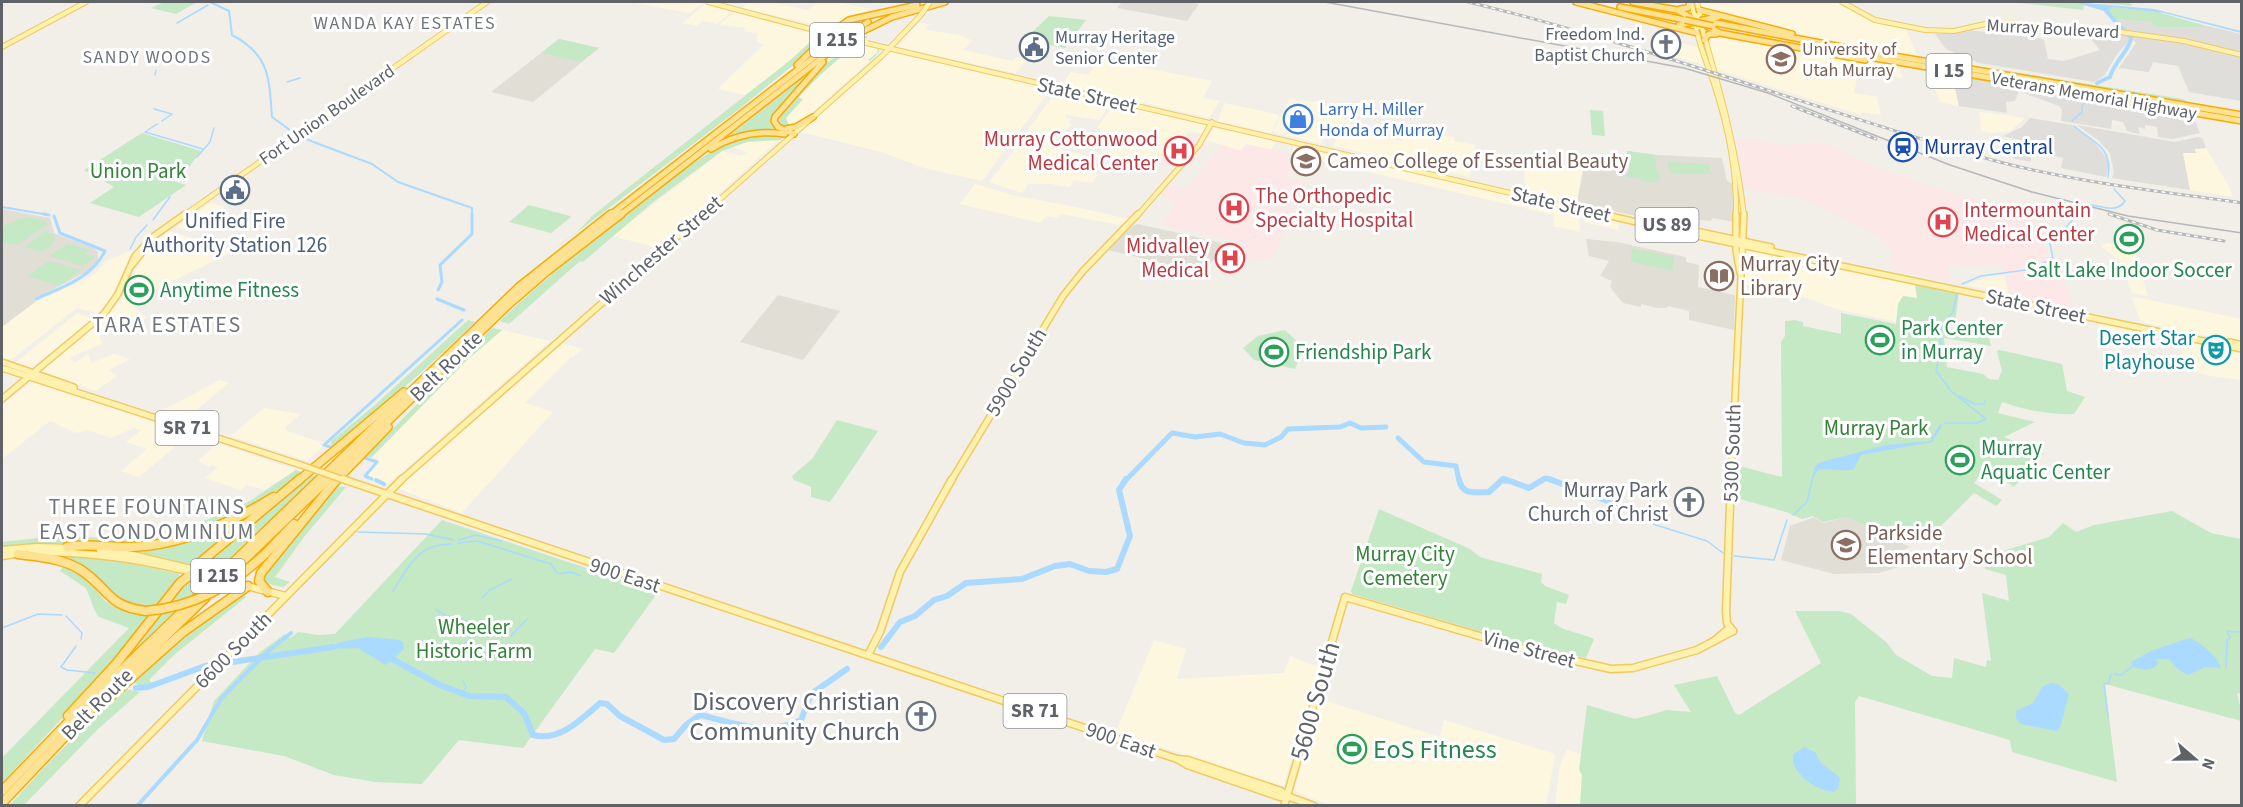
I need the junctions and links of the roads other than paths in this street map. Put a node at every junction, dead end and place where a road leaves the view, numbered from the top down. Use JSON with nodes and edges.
{"nodes":[{"id":1,"x":86,"y":2,"type":"edge"},
{"id":2,"x":487,"y":2,"type":"edge"},
{"id":3,"x":708,"y":2,"type":"edge"},
{"id":4,"x":929,"y":2,"type":"edge"},
{"id":5,"x":945,"y":2,"type":"edge"},
{"id":6,"x":1576,"y":2,"type":"edge"},
{"id":7,"x":1594,"y":2,"type":"edge"},
{"id":8,"x":1614,"y":2,"type":"edge"},
{"id":9,"x":1633,"y":2,"type":"edge"},
{"id":10,"x":1690,"y":2,"type":"edge"},
{"id":11,"x":1697,"y":2,"type":"edge"},
{"id":12,"x":1842,"y":2,"type":"edge"},
{"id":13,"x":917,"y":5,"type":"junction"},
{"id":14,"x":1665,"y":7,"type":"junction"},
{"id":15,"x":1699,"y":10,"type":"junction"},
{"id":16,"x":913,"y":11,"type":"junction"},
{"id":17,"x":1684,"y":18,"type":"junction"},
{"id":18,"x":1733,"y":18,"type":"junction"},
{"id":19,"x":1698,"y":21,"type":"junction"},
{"id":20,"x":1665,"y":23,"type":"junction"},
{"id":21,"x":1712,"y":24,"type":"junction"},
{"id":22,"x":831,"y":33,"type":"junction"},
{"id":23,"x":1697,"y":33,"type":"junction"},
{"id":24,"x":1728,"y":35,"type":"junction"},
{"id":25,"x":1704,"y":40,"type":"junction"},
{"id":26,"x":864,"y":41,"type":"junction"},
{"id":27,"x":2,"y":47,"type":"edge"},
{"id":28,"x":890,"y":48,"type":"junction"},
{"id":29,"x":1871,"y":52,"type":"junction"},
{"id":30,"x":2241,"y":55,"type":"edge"},
{"id":31,"x":882,"y":56,"type":"junction"},
{"id":32,"x":1916,"y":65,"type":"junction"},
{"id":33,"x":2185,"y":108,"type":"junction"},
{"id":34,"x":2203,"y":111,"type":"junction"},
{"id":35,"x":2241,"y":115,"type":"edge"},
{"id":36,"x":813,"y":117,"type":"junction"},
{"id":37,"x":2241,"y":121,"type":"edge"},
{"id":38,"x":1212,"y":122,"type":"junction"},
{"id":39,"x":725,"y":125,"type":"junction"},
{"id":40,"x":782,"y":129,"type":"junction"},
{"id":41,"x":794,"y":134,"type":"junction"},
{"id":42,"x":1739,"y":188,"type":"junction"},
{"id":43,"x":638,"y":201,"type":"junction"},
{"id":44,"x":1740,"y":243,"type":"junction"},
{"id":45,"x":2241,"y":347,"type":"edge"},
{"id":46,"x":2,"y":362,"type":"edge"},
{"id":47,"x":442,"y":365,"type":"junction"},
{"id":48,"x":2,"y":368,"type":"edge"},
{"id":49,"x":31,"y":375,"type":"junction"},
{"id":50,"x":2,"y":399,"type":"edge"},
{"id":51,"x":324,"y":459,"type":"junction"},
{"id":52,"x":326,"y":491,"type":"junction"},
{"id":53,"x":386,"y":494,"type":"junction"},
{"id":54,"x":67,"y":548,"type":"junction"},
{"id":55,"x":2,"y":550,"type":"edge"},
{"id":56,"x":18,"y":554,"type":"junction"},
{"id":57,"x":2,"y":556,"type":"edge"},
{"id":58,"x":198,"y":574,"type":"junction"},
{"id":59,"x":248,"y":586,"type":"junction"},
{"id":60,"x":268,"y":592,"type":"junction"},
{"id":61,"x":286,"y":596,"type":"junction"},
{"id":62,"x":1345,"y":597,"type":"joint"},
{"id":63,"x":1733,"y":631,"type":"joint"},
{"id":64,"x":868,"y":655,"type":"junction"},
{"id":65,"x":1178,"y":759,"type":"joint"},
{"id":66,"x":38,"y":763,"type":"junction"},
{"id":67,"x":2,"y":790,"type":"edge"},
{"id":68,"x":1287,"y":796,"type":"junction"},
{"id":69,"x":2,"y":803,"type":"edge"},
{"id":70,"x":79,"y":806,"type":"edge"},
{"id":71,"x":1284,"y":806,"type":"edge"},
{"id":72,"x":1314,"y":806,"type":"edge"}],
"edges":[{"from":1,"to":27,"type":"main road"},
{"from":2,"to":49,"type":"main road","name":"Fort Union Boulevard"},
{"from":3,"to":22,"type":"main road","name":"State Street","number":"US 89"},
{"from":4,"to":13,"type":"highway","name":"Belt Route","number":"I 215"},
{"from":4,"to":28,"type":"main road","name":"Winchester Street","bridge":true},
{"from":5,"to":16,"type":"highway","name":"Belt Route","number":"I 215"},
{"from":6,"to":20,"type":"highway"},
{"from":7,"to":17,"type":"highway","name":"Veterans Memorial Highway","number":"I 15"},
{"from":8,"to":17,"type":"highway","name":"Veterans Memorial Highway","number":"I 15"},
{"from":9,"to":14,"type":"highway"},
{"from":10,"to":14,"type":"highway"},
{"from":10,"to":19,"type":"main road","name":"5300 South"},
{"from":11,"to":15,"type":"main road"},
{"from":12,"to":30,"type":"main road","name":"Murray Boulevard"},
{"from":13,"to":22,"type":"highway"},
{"from":13,"to":39,"type":"highway","name":"Belt Route","number":"I 215"},
{"from":14,"to":19,"type":"highway"},
{"from":15,"to":18,"type":"highway"},
{"from":15,"to":19,"type":"main road"},
{"from":16,"to":40,"type":"highway"},
{"from":16,"to":43,"type":"highway","name":"Belt Route","number":"I 215"},
{"from":17,"to":21,"type":"highway","name":"Veterans Memorial Highway","number":"I 15","bridge":true},
{"from":18,"to":19,"type":"highway"},
{"from":18,"to":29,"type":"highway"},
{"from":19,"to":20,"type":"highway"},
{"from":19,"to":23,"type":"main road"},
{"from":19,"to":24,"type":"highway"},
{"from":19,"to":25,"type":"main road","name":"5300 South"},
{"from":20,"to":23,"type":"highway"},
{"from":21,"to":29,"type":"highway","name":"Veterans Memorial Highway","number":"I 15"},
{"from":21,"to":32,"type":"highway","name":"Veterans Memorial Highway","number":"I 15"},
{"from":22,"to":26,"type":"main road","name":"State Street","number":"US 89","bridge":true},
{"from":22,"to":39,"type":"highway"},
{"from":23,"to":42,"type":"main road"},
{"from":24,"to":25,"type":"highway"},
{"from":24,"to":32,"type":"highway"},
{"from":25,"to":42,"type":"main road","name":"5300 South"},
{"from":26,"to":28,"type":"main road","name":"State Street","number":"US 89"},
{"from":26,"to":31,"type":"main road"},
{"from":28,"to":31,"type":"main road","name":"Winchester Street"},
{"from":28,"to":38,"type":"main road","name":"State Street","number":"US 89"},
{"from":29,"to":33,"type":"highway","name":"Veterans Memorial Highway","number":"I 15"},
{"from":31,"to":36,"type":"main road","name":"Winchester Street"},
{"from":32,"to":33,"type":"highway","name":"Veterans Memorial Highway","number":"I 15"},
{"from":33,"to":34,"type":"highway","name":"Veterans Memorial Highway","number":"I 15"},
{"from":34,"to":35,"type":"highway","name":"Veterans Memorial Highway","number":"I 15"},
{"from":34,"to":37,"type":"highway","name":"Veterans Memorial Highway","number":"I 15"},
{"from":36,"to":40,"type":"highway"},
{"from":36,"to":41,"type":"main road","name":"Winchester Street"},
{"from":38,"to":44,"type":"main road","name":"State Street","number":"US 89"},
{"from":38,"to":64,"type":"main road","name":"5900 South"},
{"from":39,"to":47,"type":"highway","name":"Belt Route","number":"I 215"},
{"from":40,"to":41,"type":"highway"},
{"from":41,"to":43,"type":"highway"},
{"from":41,"to":53,"type":"main road","name":"Winchester Street"},
{"from":42,"to":44,"type":"main road","name":"5300 South"},
{"from":42,"to":44,"type":"main road","name":"5300 South"},
{"from":43,"to":47,"type":"highway","name":"Belt Route","number":"I 215"},
{"from":44,"to":45,"type":"main road","name":"State Street","number":"US 89"},
{"from":44,"to":63,"type":"main road","name":"5300 South"},
{"from":46,"to":49,"type":"main road","name":"900 East","number":"SR 71"},
{"from":47,"to":51,"type":"highway"},
{"from":47,"to":52,"type":"highway"},
{"from":47,"to":66,"type":"highway","name":"Belt Route","number":"I 215"},
{"from":47,"to":67,"type":"highway","name":"Belt Route","number":"I 215"},
{"from":48,"to":49,"type":"main road","name":"900 East","number":"SR 71"},
{"from":49,"to":50,"type":"main road","name":"Fort Union Boulevard"},
{"from":49,"to":53,"type":"main road","name":"900 East","number":"SR 71","bridge":true},
{"from":51,"to":54,"type":"highway"},
{"from":51,"to":58,"type":"highway"},
{"from":52,"to":56,"type":"highway","bridge":true},
{"from":52,"to":60,"type":"highway"},
{"from":53,"to":61,"type":"main road","name":"6600 South"},
{"from":53,"to":64,"type":"main road","name":"900 East","number":"SR 71"},
{"from":54,"to":55,"type":"main road"},
{"from":54,"to":58,"type":"main road"},
{"from":56,"to":57,"type":"main road"},
{"from":56,"to":58,"type":"main road"},
{"from":58,"to":59,"type":"main road","bridge":true},
{"from":58,"to":67,"type":"highway"},
{"from":59,"to":60,"type":"main road"},
{"from":59,"to":66,"type":"highway"},
{"from":60,"to":61,"type":"main road"},
{"from":61,"to":70,"type":"main road","name":"6600 South"},
{"from":62,"to":63,"type":"main road","name":"Vine Street"},
{"from":62,"to":68,"type":"main road","name":"5600 South"},
{"from":64,"to":65,"type":"main road","name":"900 East","number":"SR 71"},
{"from":65,"to":68,"type":"main road","name":"900 East","number":"SR 71"},
{"from":66,"to":69,"type":"highway","name":"Belt Route","number":"I 215"},
{"from":68,"to":71,"type":"main road","name":"5600 South"},
{"from":68,"to":72,"type":"main road","name":"900 East","number":"SR 71"}]}
